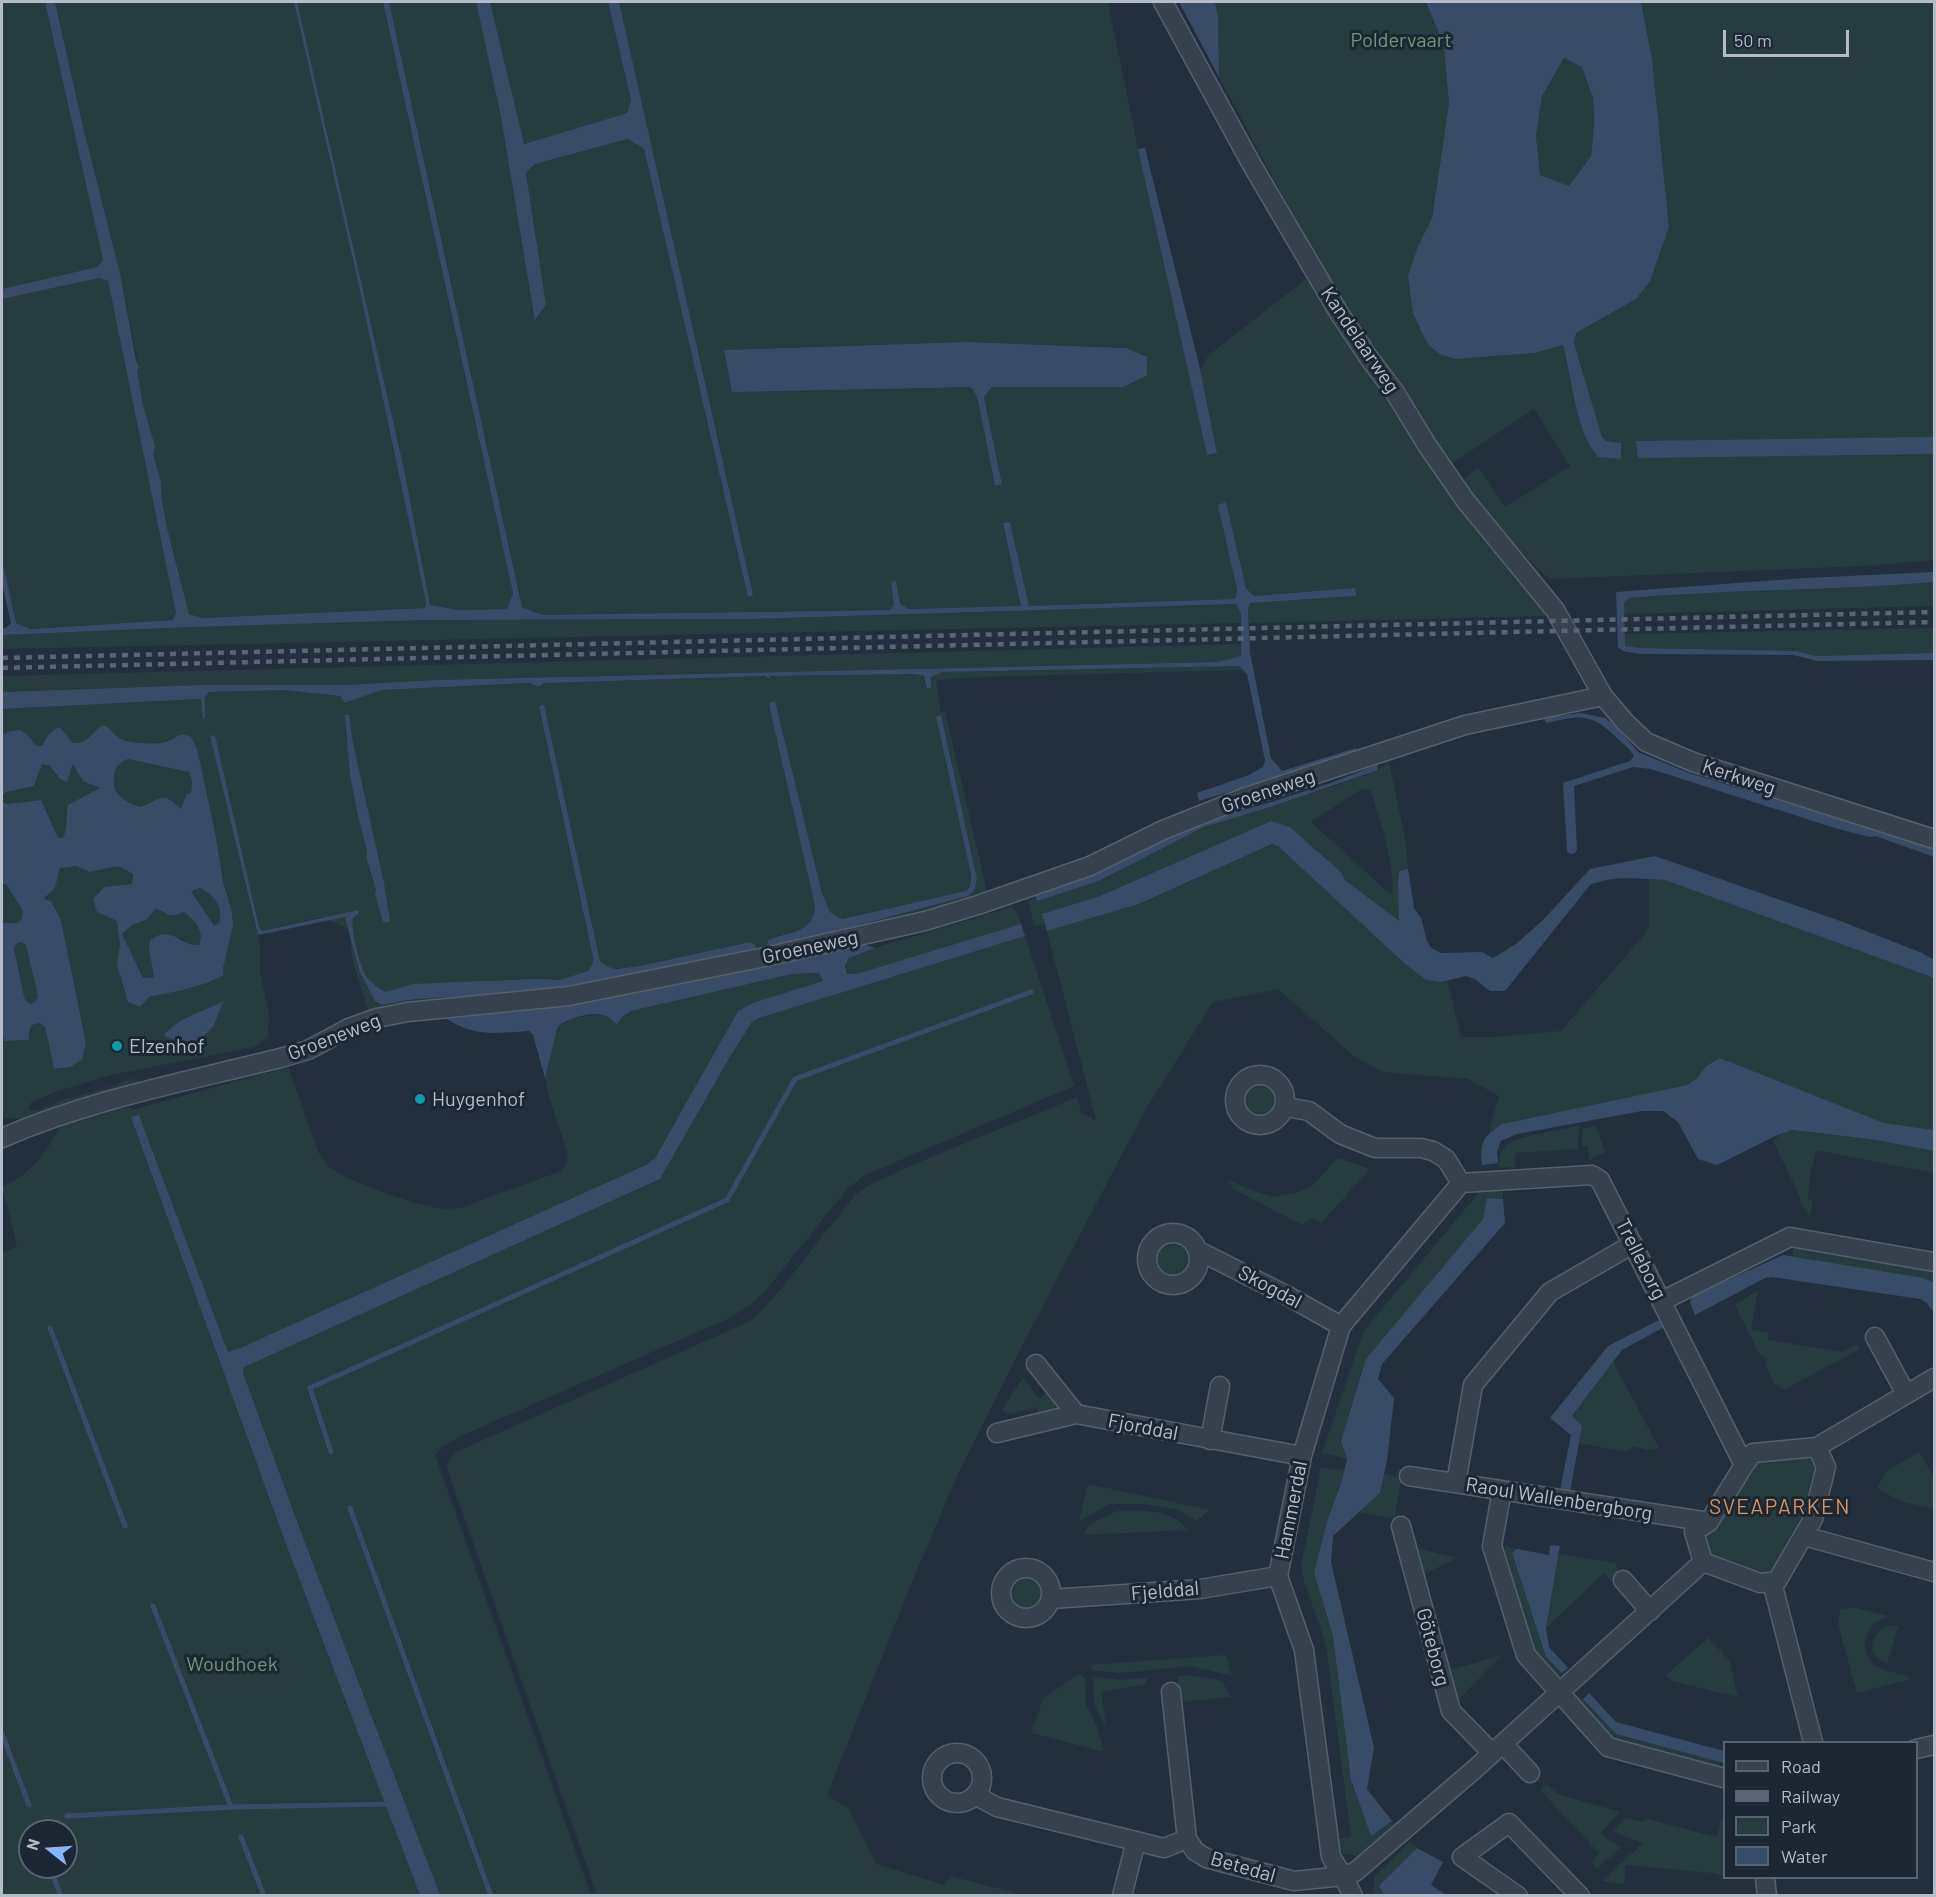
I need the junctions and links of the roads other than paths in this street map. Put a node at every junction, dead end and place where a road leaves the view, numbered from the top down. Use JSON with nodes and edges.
{"nodes":[{"id":1,"x":1163,"y":2,"type":"edge"},
{"id":2,"x":1583,"y":659,"type":"joint"},
{"id":3,"x":1603,"y":696,"type":"junction"},
{"id":4,"x":1935,"y":839,"type":"edge"},
{"id":5,"x":1285,"y":1107,"type":"dead end"},
{"id":6,"x":2,"y":1138,"type":"edge"},
{"id":7,"x":1461,"y":1183,"type":"junction"},
{"id":8,"x":1633,"y":1244,"type":"junction"},
{"id":9,"x":1197,"y":1250,"type":"dead end"},
{"id":10,"x":1935,"y":1262,"type":"edge"},
{"id":11,"x":1662,"y":1300,"type":"junction"},
{"id":12,"x":1341,"y":1326,"type":"junction"},
{"id":13,"x":1875,"y":1336,"type":"dead end"},
{"id":14,"x":1036,"y":1364,"type":"dead end"},
{"id":15,"x":1935,"y":1378,"type":"edge"},
{"id":16,"x":1220,"y":1386,"type":"dead end"},
{"id":17,"x":1906,"y":1394,"type":"junction"},
{"id":18,"x":1076,"y":1414,"type":"junction"},
{"id":19,"x":997,"y":1433,"type":"dead end"},
{"id":20,"x":1210,"y":1440,"type":"junction"},
{"id":21,"x":1817,"y":1447,"type":"junction"},
{"id":22,"x":1302,"y":1456,"type":"junction"},
{"id":23,"x":1744,"y":1465,"type":"junction"},
{"id":24,"x":1409,"y":1476,"type":"dead end"},
{"id":25,"x":1455,"y":1483,"type":"junction"},
{"id":26,"x":1502,"y":1490,"type":"junction"},
{"id":27,"x":1709,"y":1522,"type":"junction"},
{"id":28,"x":1401,"y":1526,"type":"dead end"},
{"id":29,"x":1804,"y":1536,"type":"junction"},
{"id":30,"x":1704,"y":1562,"type":"junction"},
{"id":31,"x":1935,"y":1572,"type":"edge"},
{"id":32,"x":1278,"y":1576,"type":"junction"},
{"id":33,"x":1623,"y":1580,"type":"dead end"},
{"id":34,"x":1772,"y":1582,"type":"junction"},
{"id":35,"x":1051,"y":1599,"type":"dead end"},
{"id":36,"x":1650,"y":1611,"type":"junction"},
{"id":37,"x":1170,"y":1692,"type":"dead end"},
{"id":38,"x":1558,"y":1694,"type":"junction"},
{"id":39,"x":1812,"y":1741,"type":"edge"},
{"id":40,"x":1935,"y":1745,"type":"edge"},
{"id":41,"x":1498,"y":1749,"type":"junction"},
{"id":42,"x":1918,"y":1749,"type":"edge"},
{"id":43,"x":1530,"y":1773,"type":"dead end"},
{"id":44,"x":1723,"y":1777,"type":"edge"},
{"id":45,"x":975,"y":1795,"type":"dead end"},
{"id":46,"x":1187,"y":1839,"type":"junction"},
{"id":47,"x":1136,"y":1841,"type":"junction"},
{"id":48,"x":1343,"y":1876,"type":"junction"},
{"id":49,"x":1765,"y":1879,"type":"edge"},
{"id":50,"x":1122,"y":1896,"type":"edge"},
{"id":51,"x":1353,"y":1896,"type":"edge"},
{"id":52,"x":1518,"y":1896,"type":"edge"},
{"id":53,"x":1580,"y":1896,"type":"edge"},
{"id":54,"x":1767,"y":1896,"type":"edge"}],
"edges":[{"from":1,"to":2,"type":"street","name":"Kandelaarweg"},
{"from":2,"to":3,"type":"street","name":"Kerkweg"},
{"from":3,"to":4,"type":"street","name":"Kerkweg"},
{"from":3,"to":6,"type":"street","name":"Groeneweg"},
{"from":5,"to":7,"type":"street"},
{"from":7,"to":8,"type":"street","name":"Trelleborg"},
{"from":7,"to":12,"type":"street","name":"Hammerdal"},
{"from":8,"to":11,"type":"street","name":"Trelleborg"},
{"from":8,"to":25,"type":"street"},
{"from":9,"to":12,"type":"street","name":"Skogdal"},
{"from":10,"to":11,"type":"street"},
{"from":11,"to":23,"type":"street","name":"Trelleborg"},
{"from":12,"to":22,"type":"street","name":"Hammerdal"},
{"from":13,"to":17,"type":"street"},
{"from":14,"to":18,"type":"street"},
{"from":15,"to":17,"type":"street"},
{"from":16,"to":20,"type":"street"},
{"from":17,"to":21,"type":"street"},
{"from":18,"to":19,"type":"street","name":"Fjorddal"},
{"from":18,"to":20,"type":"street","name":"Fjorddal"},
{"from":20,"to":22,"type":"street","name":"Fjorddal"},
{"from":21,"to":23,"type":"street"},
{"from":21,"to":29,"type":"street"},
{"from":22,"to":32,"type":"street","name":"Hammerdal"},
{"from":23,"to":27,"type":"street"},
{"from":24,"to":25,"type":"street","name":"Raoul Wallenbergborg"},
{"from":25,"to":26,"type":"street","name":"Raoul Wallenbergborg"},
{"from":26,"to":27,"type":"street","name":"Raoul Wallenbergborg"},
{"from":26,"to":38,"type":"street"},
{"from":27,"to":30,"type":"street"},
{"from":28,"to":41,"type":"street","name":"Göteborg"},
{"from":29,"to":31,"type":"street"},
{"from":29,"to":34,"type":"street"},
{"from":30,"to":34,"type":"street"},
{"from":30,"to":36,"type":"street"},
{"from":32,"to":35,"type":"street","name":"Fjelddal"},
{"from":32,"to":48,"type":"street","name":"Hammerdal"},
{"from":33,"to":36,"type":"street"},
{"from":34,"to":39,"type":"street"},
{"from":36,"to":38,"type":"street"},
{"from":37,"to":46,"type":"street","name":"Betedal"},
{"from":38,"to":41,"type":"street"},
{"from":38,"to":44,"type":"street"},
{"from":40,"to":42,"type":"street"},
{"from":41,"to":43,"type":"street","name":"Göteborg"},
{"from":41,"to":48,"type":"street"},
{"from":45,"to":47,"type":"street","name":"Betedal"},
{"from":46,"to":47,"type":"street","name":"Betedal"},
{"from":46,"to":48,"type":"street","name":"Betedal"},
{"from":47,"to":50,"type":"street"},
{"from":48,"to":51,"type":"street"},
{"from":49,"to":54,"type":"street"},
{"from":52,"to":53,"type":"street"}]}
